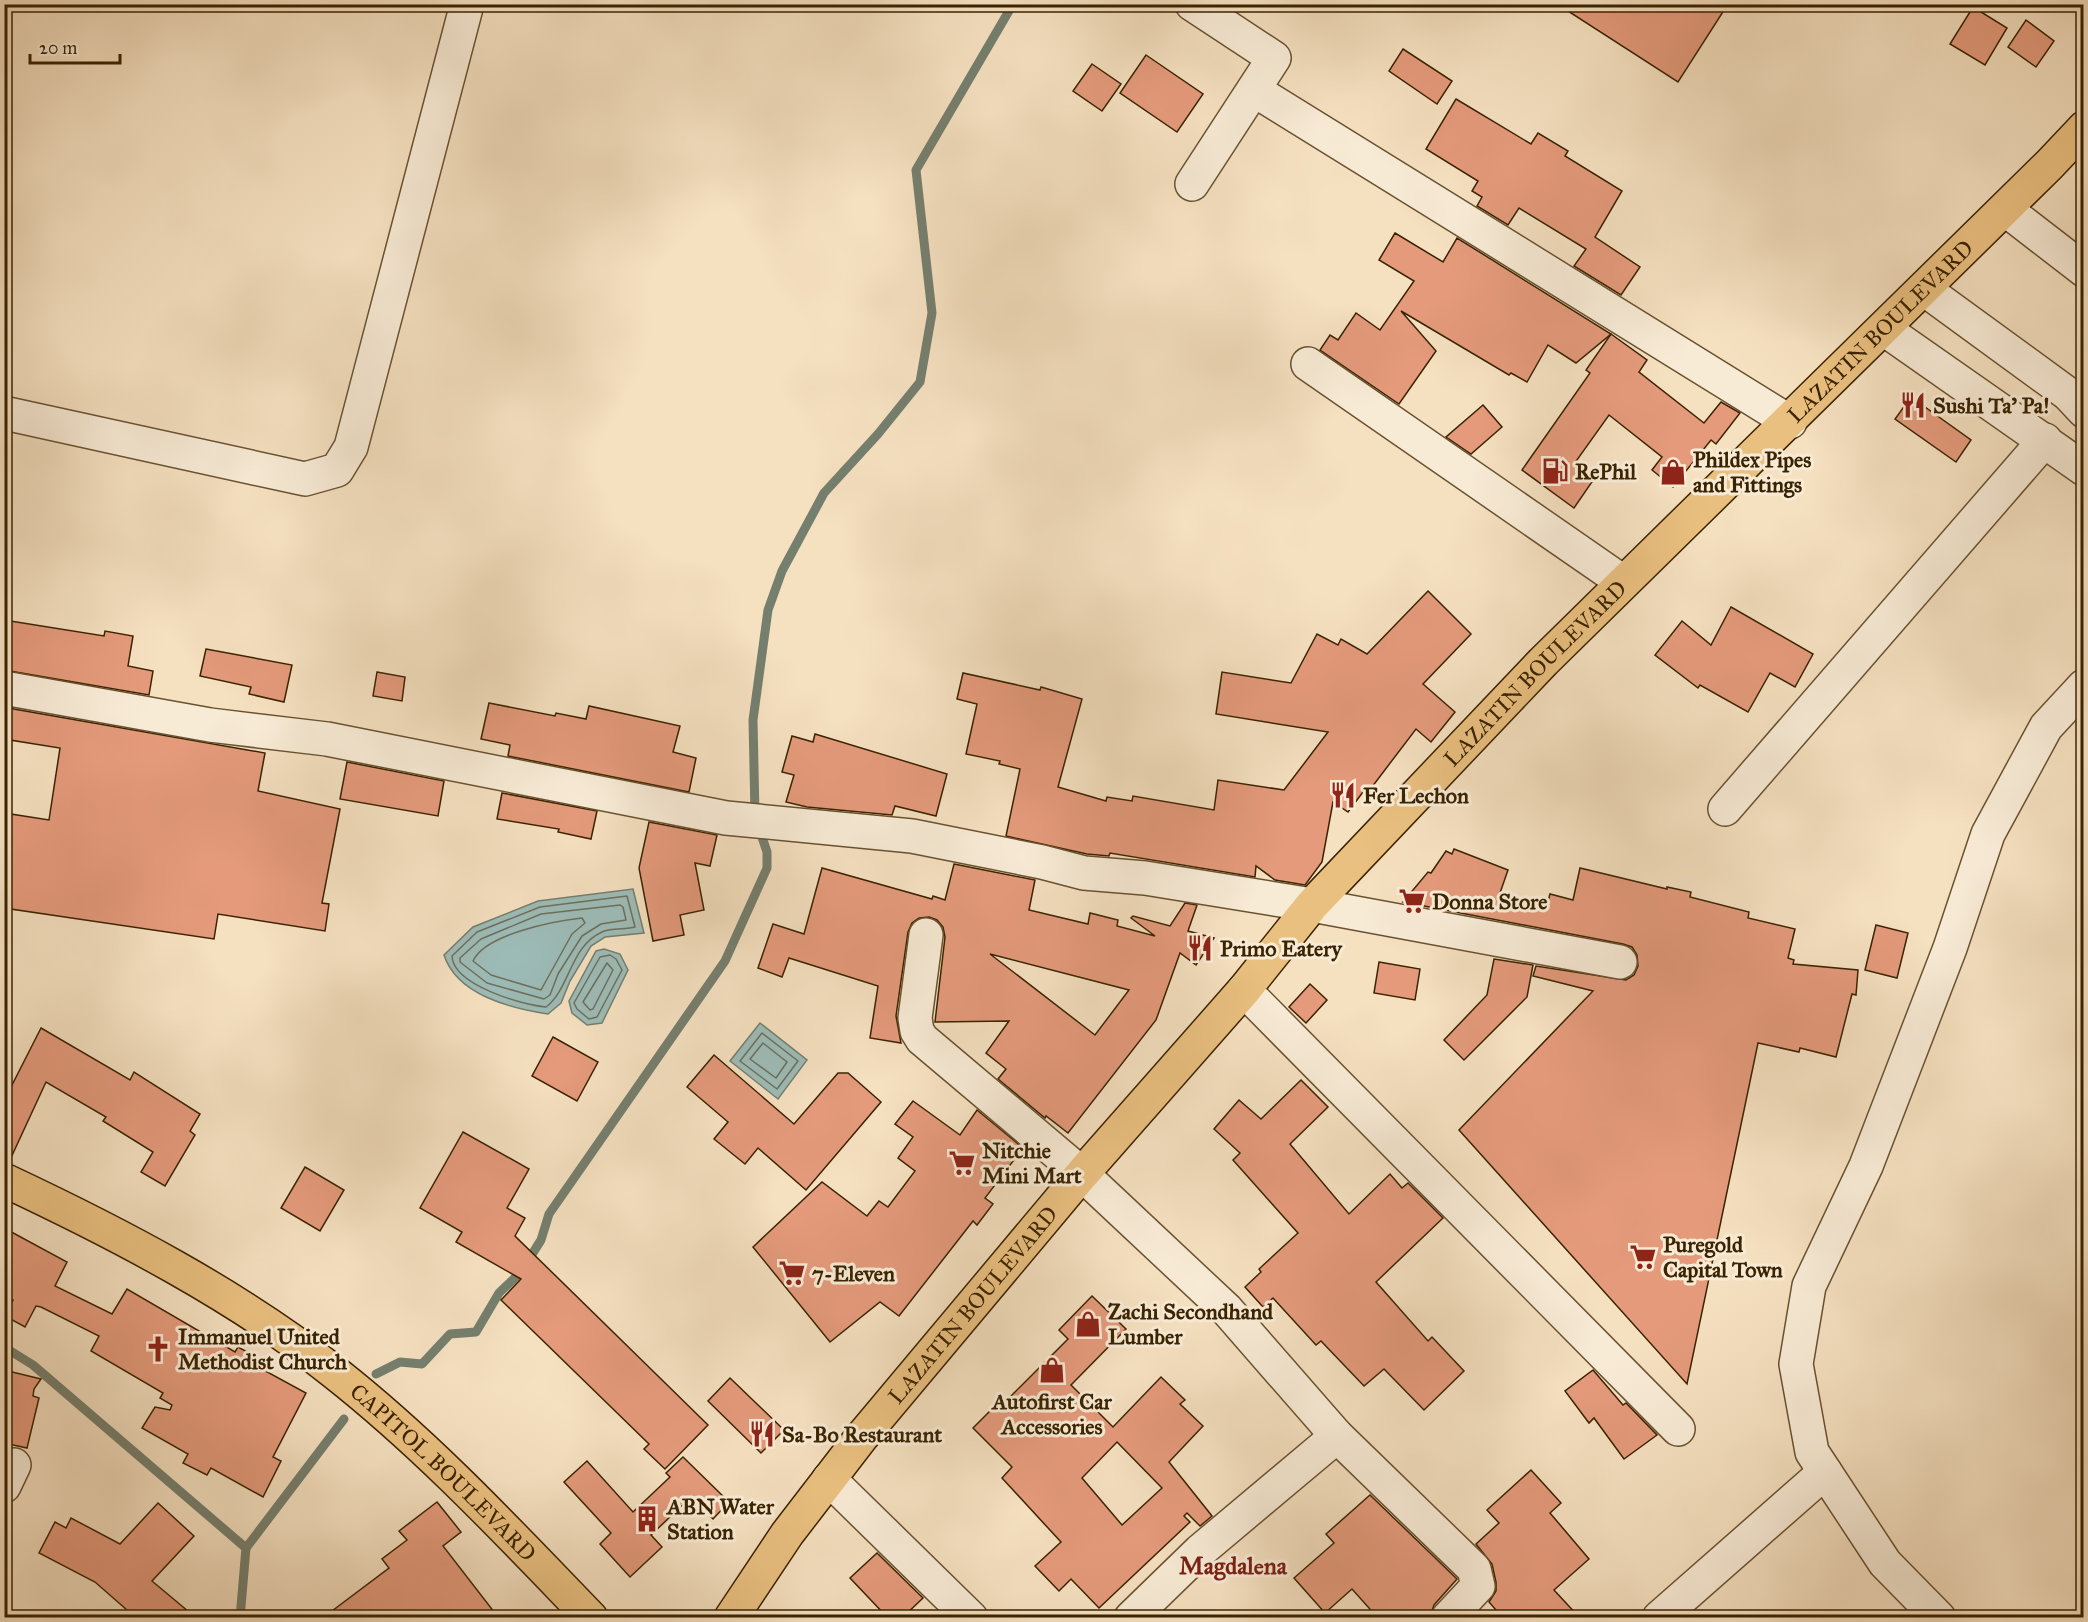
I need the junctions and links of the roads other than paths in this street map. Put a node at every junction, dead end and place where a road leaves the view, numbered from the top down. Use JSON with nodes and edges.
{"nodes":[{"id":1,"x":467,"y":4,"type":"edge"},
{"id":2,"x":1192,"y":4,"type":"edge"},
{"id":3,"x":1254,"y":90,"type":"junction"},
{"id":4,"x":2084,"y":128,"type":"edge"},
{"id":5,"x":1192,"y":184,"type":"dead end"},
{"id":6,"x":2005,"y":209,"type":"junction"},
{"id":7,"x":2084,"y":270,"type":"edge"},
{"id":8,"x":1924,"y":289,"type":"junction"},
{"id":9,"x":1884,"y":329,"type":"junction"},
{"id":10,"x":1308,"y":364,"type":"dead end"},
{"id":11,"x":2084,"y":411,"type":"edge"},
{"id":12,"x":4,"y":413,"type":"edge"},
{"id":13,"x":1790,"y":422,"type":"junction"},
{"id":14,"x":2045,"y":440,"type":"junction"},
{"id":15,"x":2084,"y":469,"type":"edge"},
{"id":16,"x":1623,"y":582,"type":"junction"},
{"id":17,"x":2084,"y":686,"type":"edge"},
{"id":18,"x":4,"y":688,"type":"edge"},
{"id":19,"x":1725,"y":809,"type":"dead end"},
{"id":20,"x":1312,"y":905,"type":"junction"},
{"id":21,"x":926,"y":935,"type":"dead end"},
{"id":22,"x":1620,"y":962,"type":"dead end"},
{"id":23,"x":1244,"y":990,"type":"junction"},
{"id":24,"x":1082,"y":1174,"type":"junction"},
{"id":25,"x":4,"y":1180,"type":"edge"},
{"id":26,"x":1678,"y":1429,"type":"dead end"},
{"id":27,"x":1337,"y":1436,"type":"junction"},
{"id":28,"x":1825,"y":1472,"type":"junction"},
{"id":29,"x":829,"y":1479,"type":"junction"},
{"id":30,"x":591,"y":1617,"type":"edge"},
{"id":31,"x":731,"y":1617,"type":"edge"},
{"id":32,"x":971,"y":1617,"type":"edge"},
{"id":33,"x":1131,"y":1617,"type":"edge"},
{"id":34,"x":1448,"y":1617,"type":"edge"},
{"id":35,"x":1659,"y":1617,"type":"edge"},
{"id":36,"x":1939,"y":1617,"type":"edge"}],
"edges":[{"from":1,"to":12,"type":"street"},
{"from":2,"to":3,"type":"street"},
{"from":3,"to":5,"type":"street"},
{"from":3,"to":13,"type":"street"},
{"from":4,"to":6,"type":"main road","name":"LAZATIN BOULEVARD"},
{"from":6,"to":7,"type":"street"},
{"from":6,"to":8,"type":"main road","name":"LAZATIN BOULEVARD"},
{"from":8,"to":9,"type":"main road","name":"LAZATIN BOULEVARD"},
{"from":8,"to":11,"type":"street"},
{"from":9,"to":13,"type":"main road","name":"LAZATIN BOULEVARD"},
{"from":9,"to":14,"type":"street"},
{"from":10,"to":16,"type":"street"},
{"from":13,"to":16,"type":"main road","name":"LAZATIN BOULEVARD"},
{"from":14,"to":15,"type":"street"},
{"from":14,"to":19,"type":"street"},
{"from":16,"to":20,"type":"main road","name":"LAZATIN BOULEVARD"},
{"from":17,"to":28,"type":"street"},
{"from":18,"to":20,"type":"street"},
{"from":20,"to":22,"type":"street"},
{"from":20,"to":23,"type":"main road","name":"LAZATIN BOULEVARD"},
{"from":21,"to":24,"type":"street"},
{"from":23,"to":24,"type":"main road","name":"LAZATIN BOULEVARD"},
{"from":23,"to":26,"type":"street"},
{"from":24,"to":27,"type":"street"},
{"from":24,"to":29,"type":"main road","name":"LAZATIN BOULEVARD"},
{"from":25,"to":30,"type":"main road","name":"CAPITOL BOULEVARD"},
{"from":27,"to":33,"type":"street"},
{"from":27,"to":34,"type":"street"},
{"from":28,"to":35,"type":"street"},
{"from":28,"to":36,"type":"street"},
{"from":29,"to":31,"type":"main road","name":"LAZATIN BOULEVARD"},
{"from":29,"to":32,"type":"street"}]}
